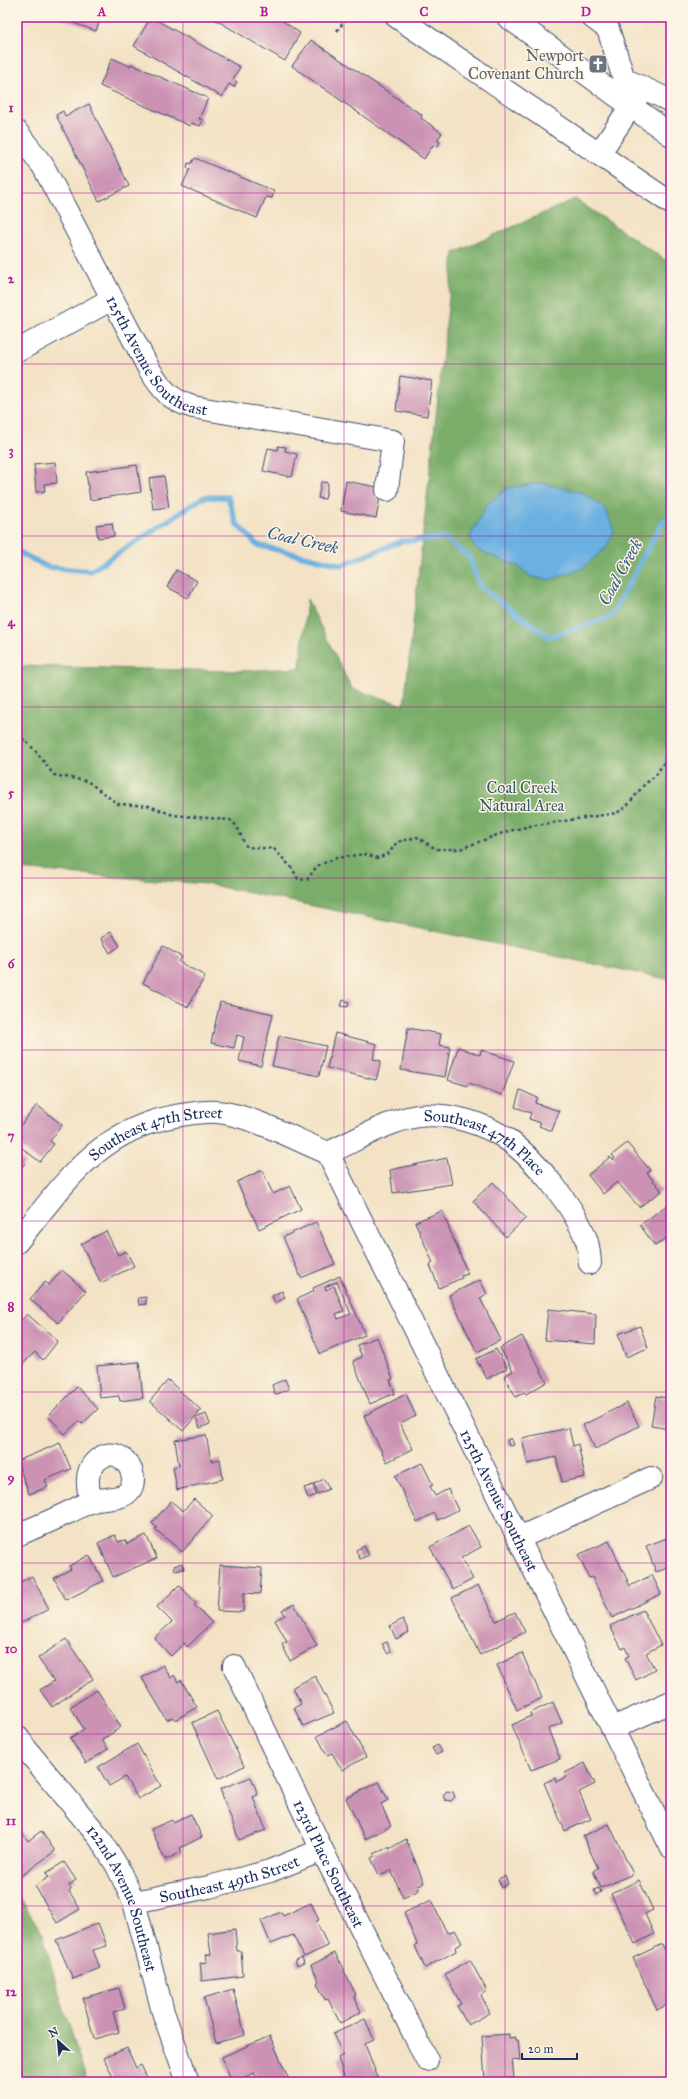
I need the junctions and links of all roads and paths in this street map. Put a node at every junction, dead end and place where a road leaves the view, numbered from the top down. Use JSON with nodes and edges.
{"nodes":[{"id":1,"x":397,"y":17,"type":"edge"},
{"id":2,"x":508,"y":17,"type":"edge"},
{"id":3,"x":592,"y":17,"type":"edge"},
{"id":4,"x":343,"y":23,"type":"dead end"},
{"id":5,"x":337,"y":31,"type":"dead end"},
{"id":6,"x":643,"y":88,"type":"junction"},
{"id":7,"x":671,"y":101,"type":"edge"},
{"id":8,"x":631,"y":106,"type":"junction"},
{"id":9,"x":17,"y":132,"type":"edge"},
{"id":10,"x":671,"y":136,"type":"edge"},
{"id":11,"x":599,"y":154,"type":"junction"},
{"id":12,"x":671,"y":203,"type":"edge"},
{"id":13,"x":112,"y":299,"type":"junction"},
{"id":14,"x":17,"y":351,"type":"edge"},
{"id":15,"x":387,"y":490,"type":"dead end"},
{"id":16,"x":17,"y":735,"type":"edge"},
{"id":17,"x":671,"y":751,"type":"edge"},
{"id":18,"x":671,"y":794,"type":"edge"},
{"id":19,"x":671,"y":817,"type":"edge"},
{"id":20,"x":328,"y":1153,"type":"junction"},
{"id":21,"x":17,"y":1242,"type":"edge"},
{"id":22,"x":590,"y":1263,"type":"dead end"},
{"id":23,"x":651,"y":1478,"type":"dead end"},
{"id":24,"x":91,"y":1502,"type":"dead end"},
{"id":25,"x":17,"y":1535,"type":"edge"},
{"id":26,"x":519,"y":1538,"type":"junction"},
{"id":27,"x":234,"y":1666,"type":"dead end"},
{"id":28,"x":671,"y":1702,"type":"edge"},
{"id":29,"x":613,"y":1728,"type":"junction"},
{"id":30,"x":17,"y":1736,"type":"edge"},
{"id":31,"x":671,"y":1847,"type":"edge"},
{"id":32,"x":322,"y":1850,"type":"junction"},
{"id":33,"x":134,"y":1902,"type":"junction"},
{"id":34,"x":427,"y":2060,"type":"dead end"},
{"id":35,"x":188,"y":2082,"type":"edge"}],
"edges":[{"from":1,"to":11,"type":"street"},
{"from":2,"to":8,"type":"street"},
{"from":3,"to":6,"type":"street"},
{"from":4,"to":5,"type":"path"},
{"from":6,"to":7,"type":"street"},
{"from":6,"to":8,"type":"street"},
{"from":8,"to":10,"type":"street"},
{"from":8,"to":11,"type":"street"},
{"from":9,"to":13,"type":"street","name":"125th Avenue Southeast"},
{"from":11,"to":12,"type":"street"},
{"from":13,"to":14,"type":"street"},
{"from":13,"to":15,"type":"street","name":"125th Avenue Southeast"},
{"from":16,"to":17,"type":"path"},
{"from":18,"to":19,"type":"path"},
{"from":20,"to":21,"type":"street","name":"Southeast 47th Street"},
{"from":20,"to":22,"type":"street","name":"Southeast 47th Place"},
{"from":20,"to":26,"type":"street","name":"125th Avenue Southeast"},
{"from":23,"to":26,"type":"street"},
{"from":24,"to":25,"type":"street"},
{"from":26,"to":29,"type":"street","name":"125th Avenue Southeast"},
{"from":27,"to":32,"type":"street","name":"123rd Place Southeast"},
{"from":28,"to":29,"type":"street"},
{"from":29,"to":31,"type":"street","name":"125th Avenue Southeast"},
{"from":30,"to":33,"type":"street","name":"122nd Avenue Southeast"},
{"from":32,"to":33,"type":"street","name":"Southeast 49th Street"},
{"from":32,"to":34,"type":"street","name":"123rd Place Southeast"},
{"from":33,"to":35,"type":"street","name":"122nd Avenue Southeast"}]}
